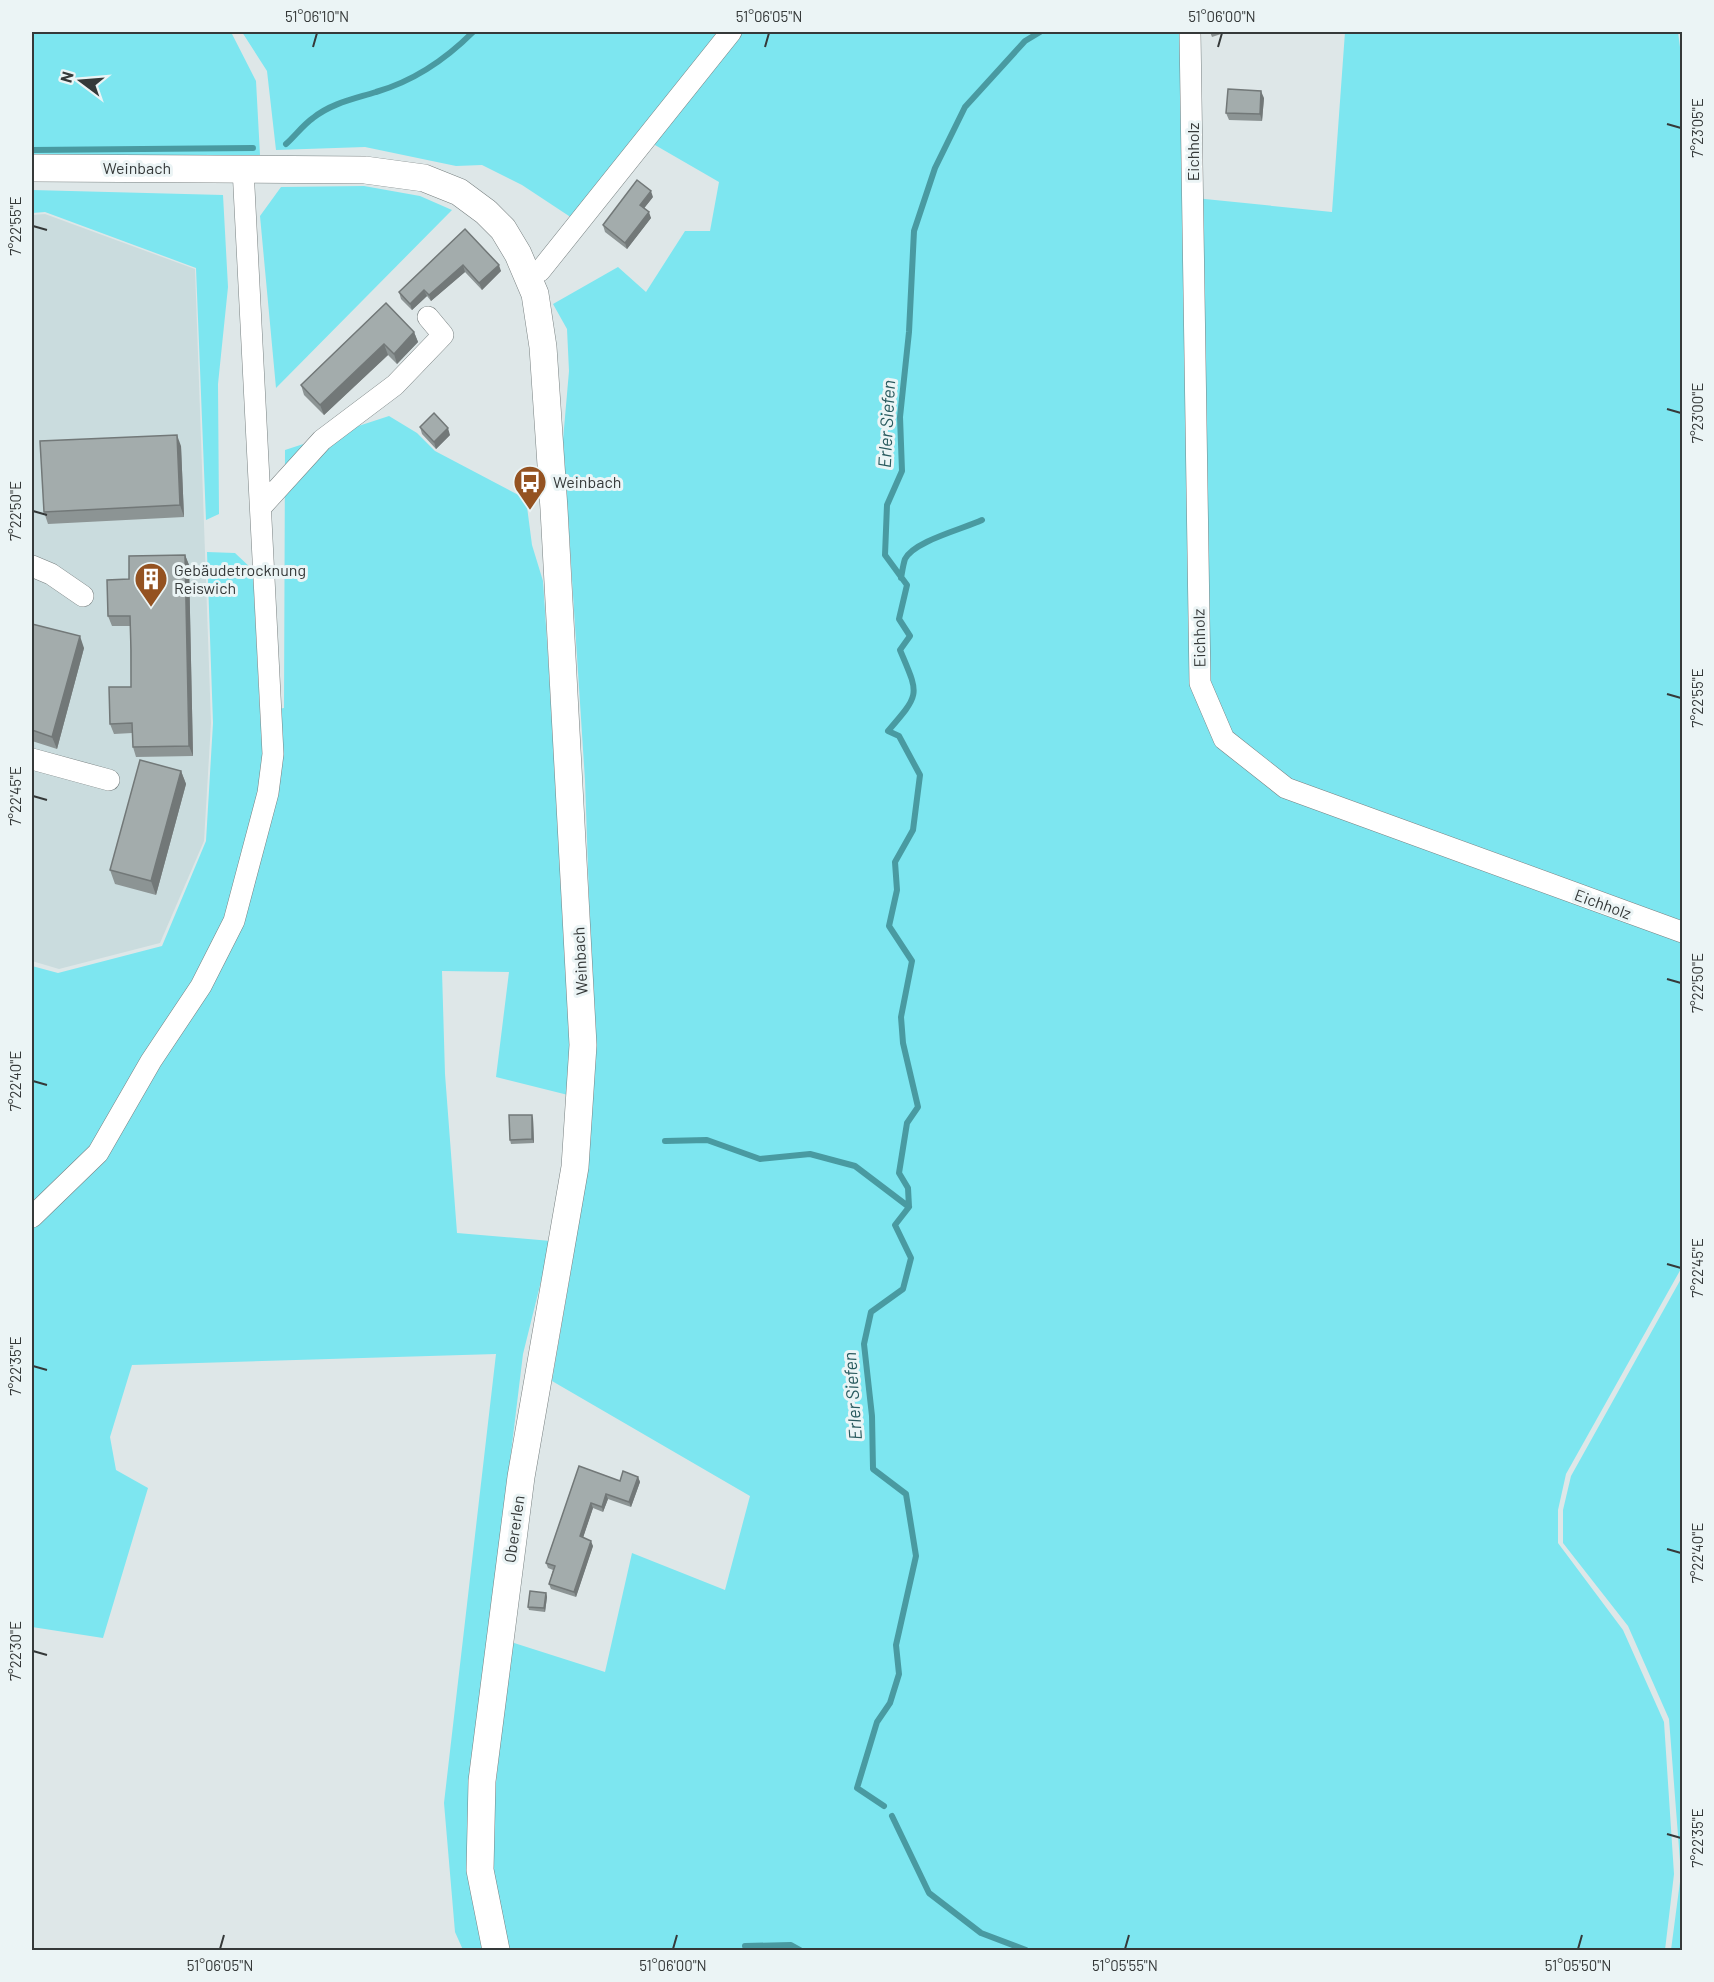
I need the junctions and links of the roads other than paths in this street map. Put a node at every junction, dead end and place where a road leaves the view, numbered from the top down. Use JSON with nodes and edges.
{"nodes":[{"id":1,"x":731,"y":32,"type":"edge"},
{"id":2,"x":1190,"y":32,"type":"edge"},
{"id":3,"x":32,"y":168,"type":"edge"},
{"id":4,"x":243,"y":168,"type":"junction"},
{"id":5,"x":528,"y":275,"type":"junction"},
{"id":6,"x":428,"y":317,"type":"dead end"},
{"id":7,"x":261,"y":506,"type":"junction"},
{"id":8,"x":32,"y":566,"type":"edge"},
{"id":9,"x":82,"y":596,"type":"dead end"},
{"id":10,"x":32,"y":759,"type":"edge"},
{"id":11,"x":109,"y":780,"type":"dead end"},
{"id":12,"x":1683,"y":932,"type":"edge"},
{"id":13,"x":581,"y":1110,"type":"joint"},
{"id":14,"x":32,"y":1217,"type":"edge"},
{"id":15,"x":496,"y":1950,"type":"edge"}],
"edges":[{"from":1,"to":5,"type":"street"},
{"from":2,"to":12,"type":"street","name":"Eichholz"},
{"from":3,"to":4,"type":"main road","name":"Weinbach"},
{"from":4,"to":5,"type":"main road","name":"Weinbach"},
{"from":4,"to":7,"type":"street"},
{"from":5,"to":13,"type":"main road","name":"Weinbach"},
{"from":6,"to":7,"type":"street"},
{"from":7,"to":14,"type":"street"},
{"from":8,"to":9,"type":"street"},
{"from":10,"to":11,"type":"street"},
{"from":13,"to":15,"type":"main road","name":"Obererlen"}]}
